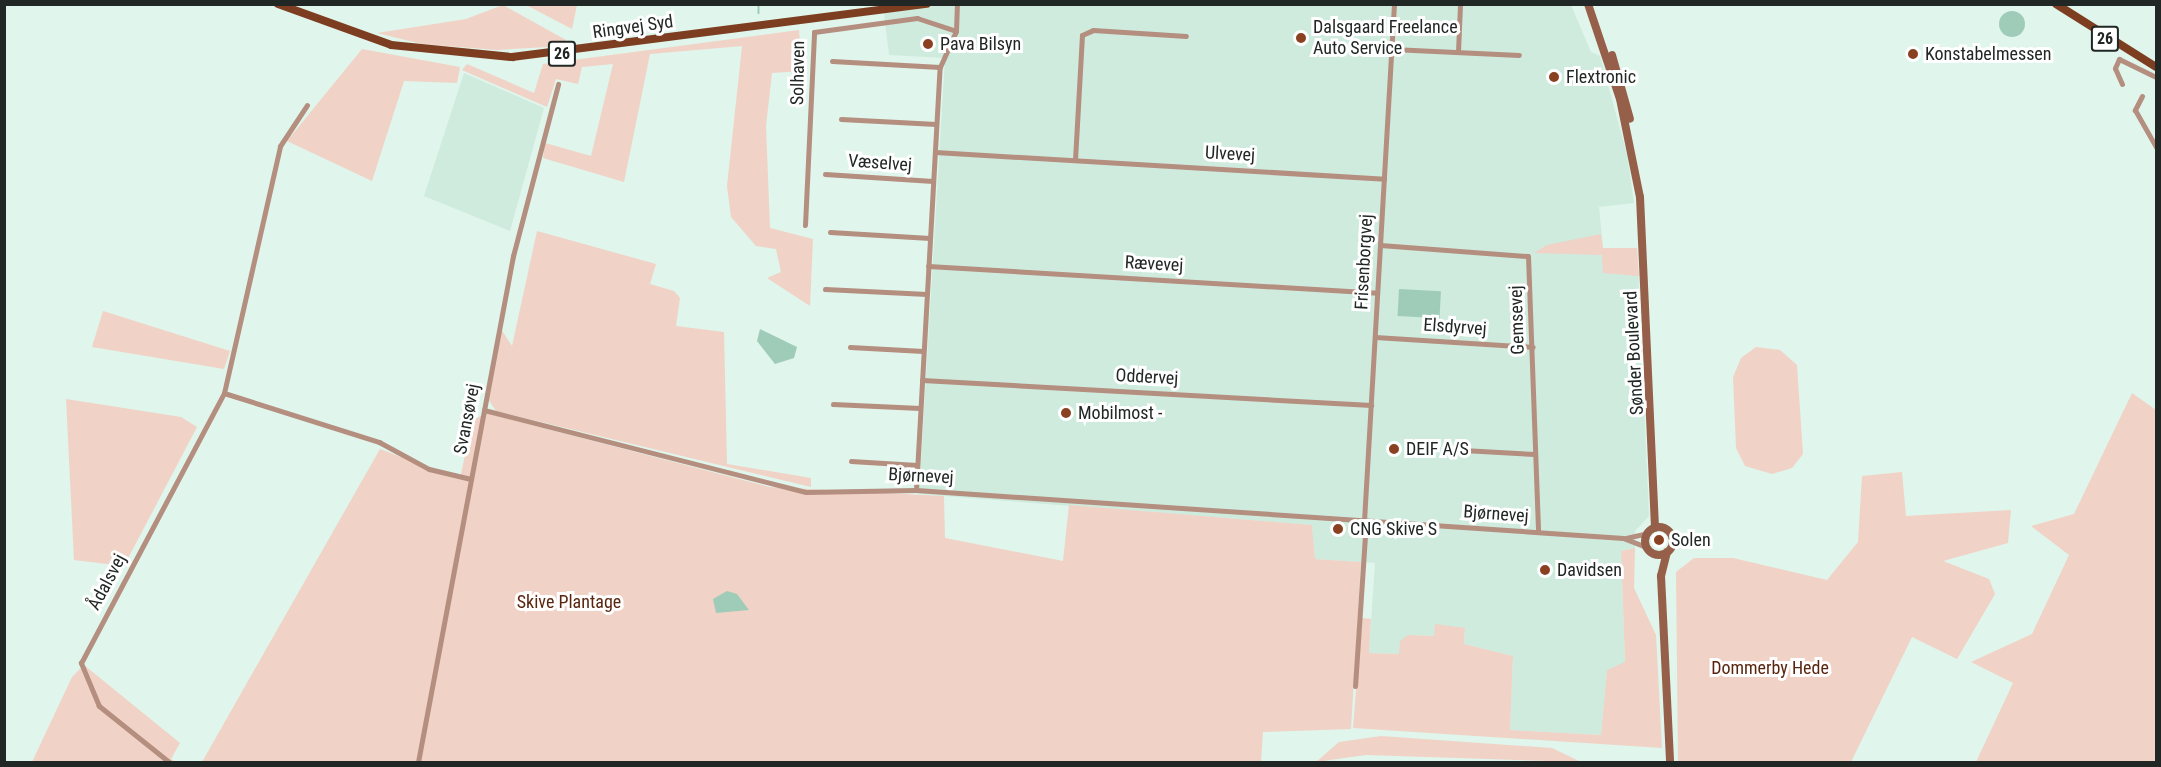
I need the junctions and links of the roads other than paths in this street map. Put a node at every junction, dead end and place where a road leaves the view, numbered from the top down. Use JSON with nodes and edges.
{"nodes":[{"id":1,"x":278,"y":4,"type":"edge"},
{"id":2,"x":927,"y":4,"type":"edge"},
{"id":3,"x":957,"y":4,"type":"edge"},
{"id":4,"x":1394,"y":4,"type":"edge"},
{"id":5,"x":1460,"y":4,"type":"edge"},
{"id":6,"x":1590,"y":4,"type":"edge"},
{"id":7,"x":2056,"y":4,"type":"edge"},
{"id":8,"x":956,"y":32,"type":"junction"},
{"id":9,"x":1186,"y":36,"type":"dead end"},
{"id":10,"x":1392,"y":49,"type":"junction"},
{"id":11,"x":1458,"y":52,"type":"junction"},
{"id":12,"x":1519,"y":55,"type":"dead end"},
{"id":13,"x":832,"y":61,"type":"dead end"},
{"id":14,"x":2157,"y":67,"type":"edge"},
{"id":15,"x":940,"y":68,"type":"junction"},
{"id":16,"x":2157,"y":77,"type":"edge"},
{"id":17,"x":558,"y":84,"type":"dead end"},
{"id":18,"x":2122,"y":84,"type":"dead end"},
{"id":19,"x":2142,"y":96,"type":"dead end"},
{"id":20,"x":307,"y":105,"type":"dead end"},
{"id":21,"x":841,"y":119,"type":"dead end"},
{"id":22,"x":936,"y":124,"type":"junction"},
{"id":23,"x":2157,"y":147,"type":"edge"},
{"id":24,"x":935,"y":152,"type":"junction"},
{"id":25,"x":1075,"y":160,"type":"junction"},
{"id":26,"x":825,"y":174,"type":"dead end"},
{"id":27,"x":1384,"y":178,"type":"junction"},
{"id":28,"x":933,"y":181,"type":"junction"},
{"id":29,"x":805,"y":225,"type":"dead end"},
{"id":30,"x":830,"y":232,"type":"dead end"},
{"id":31,"x":930,"y":238,"type":"junction"},
{"id":32,"x":1380,"y":245,"type":"junction"},
{"id":33,"x":928,"y":266,"type":"junction"},
{"id":34,"x":825,"y":289,"type":"dead end"},
{"id":35,"x":1377,"y":292,"type":"junction"},
{"id":36,"x":927,"y":294,"type":"junction"},
{"id":37,"x":1375,"y":338,"type":"junction"},
{"id":38,"x":850,"y":347,"type":"dead end"},
{"id":39,"x":1533,"y":347,"type":"junction"},
{"id":40,"x":923,"y":351,"type":"junction"},
{"id":41,"x":922,"y":380,"type":"junction"},
{"id":42,"x":224,"y":393,"type":"junction"},
{"id":43,"x":833,"y":404,"type":"dead end"},
{"id":44,"x":1371,"y":405,"type":"junction"},
{"id":45,"x":920,"y":408,"type":"junction"},
{"id":46,"x":484,"y":410,"type":"junction"},
{"id":47,"x":1445,"y":449,"type":"dead end"},
{"id":48,"x":1535,"y":454,"type":"junction"},
{"id":49,"x":851,"y":461,"type":"dead end"},
{"id":50,"x":917,"y":465,"type":"junction"},
{"id":51,"x":471,"y":479,"type":"junction"},
{"id":52,"x":916,"y":490,"type":"junction"},
{"id":53,"x":1365,"y":521,"type":"junction"},
{"id":54,"x":1655,"y":529,"type":"junction"},
{"id":55,"x":1538,"y":532,"type":"junction"},
{"id":56,"x":1623,"y":538,"type":"junction"},
{"id":57,"x":1650,"y":550,"type":"junction"},
{"id":58,"x":1667,"y":552,"type":"junction"},
{"id":59,"x":1661,"y":576,"type":"junction"},
{"id":60,"x":1355,"y":686,"type":"dead end"},
{"id":61,"x":170,"y":762,"type":"edge"},
{"id":62,"x":418,"y":762,"type":"edge"},
{"id":63,"x":1670,"y":762,"type":"edge"}],
"edges":[{"from":1,"to":2,"type":"main road","name":"Ringvej Syd","number":"26"},
{"from":3,"to":8,"type":"street","name":"Væselvej"},
{"from":4,"to":10,"type":"street","name":"Frisenborgvej"},
{"from":5,"to":11,"type":"street"},
{"from":6,"to":54,"type":"main road","name":"Sønder Boulevard"},
{"from":7,"to":14,"type":"main road","number":"26"},
{"from":8,"to":15,"type":"street","name":"Væselvej"},
{"from":8,"to":29,"type":"street","name":"Solhaven"},
{"from":9,"to":25,"type":"street"},
{"from":10,"to":11,"type":"street"},
{"from":10,"to":27,"type":"street","name":"Frisenborgvej"},
{"from":11,"to":12,"type":"street"},
{"from":13,"to":15,"type":"street"},
{"from":15,"to":22,"type":"street","name":"Væselvej"},
{"from":16,"to":18,"type":"street"},
{"from":17,"to":46,"type":"street","name":"Svansøvej"},
{"from":19,"to":23,"type":"street"},
{"from":20,"to":42,"type":"street","name":"Ådalsvej"},
{"from":21,"to":22,"type":"street"},
{"from":22,"to":24,"type":"street","name":"Væselvej"},
{"from":24,"to":25,"type":"street","name":"Ulvevej"},
{"from":24,"to":28,"type":"street","name":"Væselvej"},
{"from":25,"to":27,"type":"street","name":"Ulvevej"},
{"from":26,"to":28,"type":"street","name":"Væselvej"},
{"from":27,"to":32,"type":"street","name":"Frisenborgvej"},
{"from":28,"to":31,"type":"street","name":"Væselvej"},
{"from":30,"to":31,"type":"street"},
{"from":31,"to":33,"type":"street","name":"Væselvej"},
{"from":32,"to":35,"type":"street","name":"Frisenborgvej"},
{"from":32,"to":39,"type":"street","name":"Gemsevej"},
{"from":33,"to":35,"type":"street","name":"Rævevej"},
{"from":33,"to":36,"type":"street","name":"Væselvej"},
{"from":34,"to":36,"type":"street"},
{"from":35,"to":37,"type":"street","name":"Frisenborgvej"},
{"from":36,"to":40,"type":"street","name":"Væselvej"},
{"from":37,"to":39,"type":"street","name":"Elsdyrvej"},
{"from":37,"to":44,"type":"street","name":"Frisenborgvej"},
{"from":38,"to":40,"type":"street"},
{"from":39,"to":48,"type":"street","name":"Gemsevej"},
{"from":40,"to":41,"type":"street","name":"Væselvej"},
{"from":41,"to":44,"type":"street","name":"Oddervej"},
{"from":41,"to":45,"type":"street","name":"Væselvej"},
{"from":42,"to":51,"type":"street"},
{"from":42,"to":61,"type":"street","name":"Ådalsvej"},
{"from":43,"to":45,"type":"street"},
{"from":44,"to":53,"type":"street","name":"Frisenborgvej"},
{"from":45,"to":50,"type":"street","name":"Væselvej"},
{"from":46,"to":51,"type":"street","name":"Svansøvej"},
{"from":46,"to":52,"type":"street","name":"Bjørnevej"},
{"from":47,"to":48,"type":"street"},
{"from":48,"to":55,"type":"street","name":"Gemsevej"},
{"from":49,"to":50,"type":"street"},
{"from":50,"to":52,"type":"street","name":"Væselvej"},
{"from":51,"to":62,"type":"street","name":"Svansøvej"},
{"from":52,"to":53,"type":"street","name":"Bjørnevej"},
{"from":53,"to":55,"type":"street","name":"Bjørnevej"},
{"from":53,"to":60,"type":"street"},
{"from":54,"to":56,"type":"street","name":"Bjørnevej"},
{"from":54,"to":57,"type":"main road"},
{"from":54,"to":58,"type":"main road"},
{"from":55,"to":56,"type":"street","name":"Bjørnevej"},
{"from":56,"to":57,"type":"street","name":"Bjørnevej"},
{"from":57,"to":58,"type":"main road"},
{"from":57,"to":59,"type":"main road"},
{"from":58,"to":59,"type":"main road"},
{"from":59,"to":63,"type":"main road"}]}
